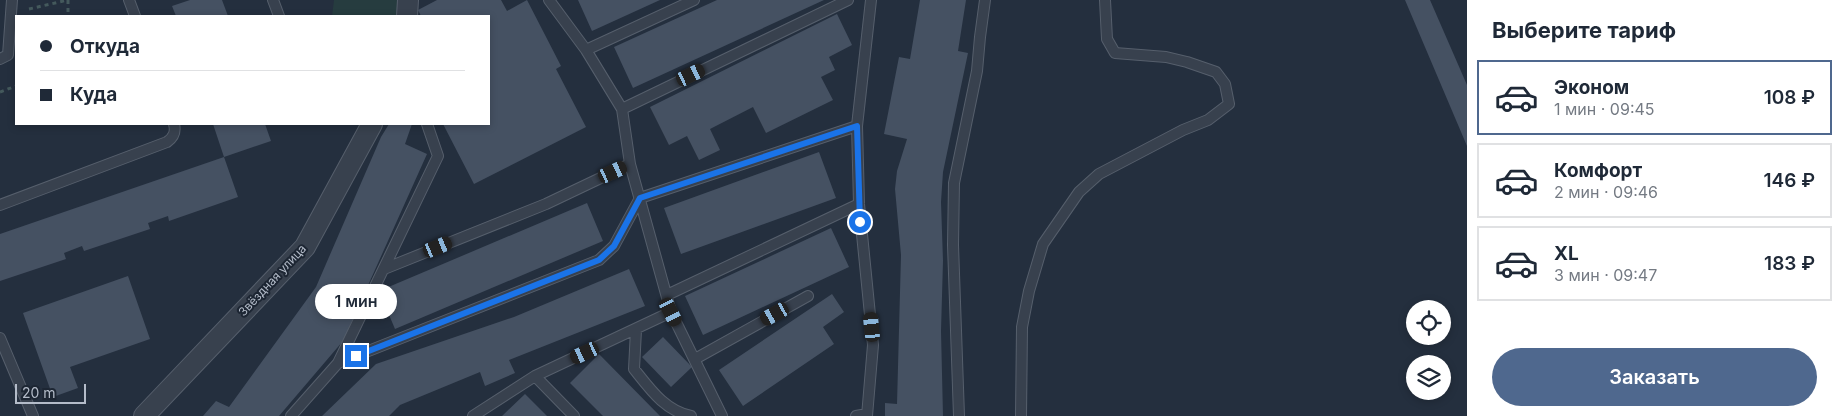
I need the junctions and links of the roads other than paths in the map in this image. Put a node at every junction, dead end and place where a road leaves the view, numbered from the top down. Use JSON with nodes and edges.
{"nodes":[{"id":1,"x":12,"y":0,"type":"edge"},
{"id":2,"x":129,"y":0,"type":"edge"},
{"id":3,"x":273,"y":0,"type":"edge"},
{"id":4,"x":408,"y":0,"type":"edge"},
{"id":5,"x":549,"y":0,"type":"edge"},
{"id":6,"x":694,"y":0,"type":"edge"},
{"id":7,"x":848,"y":0,"type":"edge"},
{"id":8,"x":871,"y":0,"type":"edge"},
{"id":9,"x":985,"y":0,"type":"edge"},
{"id":10,"x":1105,"y":0,"type":"edge"},
{"id":11,"x":135,"y":15,"type":"edge"},
{"id":12,"x":279,"y":15,"type":"edge"},
{"id":13,"x":407,"y":15,"type":"edge"},
{"id":14,"x":586,"y":50,"type":"junction"},
{"id":15,"x":0,"y":59,"type":"edge"},
{"id":16,"x":622,"y":108,"type":"junction"},
{"id":17,"x":174,"y":125,"type":"edge"},
{"id":18,"x":371,"y":125,"type":"edge"},
{"id":19,"x":427,"y":125,"type":"edge"},
{"id":20,"x":857,"y":126,"type":"junction"},
{"id":21,"x":630,"y":164,"type":"junction"},
{"id":22,"x":640,"y":198,"type":"junction"},
{"id":23,"x":859,"y":204,"type":"junction"},
{"id":24,"x":0,"y":205,"type":"edge"},
{"id":25,"x":384,"y":269,"type":"junction"},
{"id":26,"x":667,"y":295,"type":"junction"},
{"id":27,"x":808,"y":296,"type":"dead end"},
{"id":28,"x":671,"y":312,"type":"junction"},
{"id":29,"x":636,"y":330,"type":"junction"},
{"id":30,"x":0,"y":338,"type":"edge"},
{"id":31,"x":695,"y":359,"type":"junction"},
{"id":32,"x":338,"y":363,"type":"junction"},
{"id":33,"x":535,"y":376,"type":"junction"},
{"id":34,"x":863,"y":415,"type":"edge"},
{"id":35,"x":34,"y":416,"type":"edge"},
{"id":36,"x":144,"y":416,"type":"edge"},
{"id":37,"x":291,"y":416,"type":"edge"},
{"id":38,"x":473,"y":416,"type":"edge"},
{"id":39,"x":574,"y":416,"type":"edge"},
{"id":40,"x":691,"y":416,"type":"edge"},
{"id":41,"x":722,"y":416,"type":"edge"},
{"id":42,"x":959,"y":416,"type":"edge"},
{"id":43,"x":1022,"y":416,"type":"edge"}],
"edges":[{"from":1,"to":15,"type":"lane"},
{"from":2,"to":11,"type":"lane"},
{"from":3,"to":12,"type":"lane"},
{"from":4,"to":13,"type":"street"},
{"from":5,"to":14,"type":"lane"},
{"from":6,"to":14,"type":"lane"},
{"from":7,"to":16,"type":"lane"},
{"from":8,"to":20,"type":"lane"},
{"from":9,"to":42,"type":"lane"},
{"from":10,"to":43,"type":"lane"},
{"from":14,"to":16,"type":"lane"},
{"from":16,"to":21,"type":"lane"},
{"from":17,"to":24,"type":"lane"},
{"from":18,"to":36,"type":"street","name":"Звёздная улица"},
{"from":19,"to":25,"type":"lane"},
{"from":20,"to":22,"type":"lane"},
{"from":20,"to":23,"type":"lane"},
{"from":21,"to":22,"type":"lane"},
{"from":21,"to":25,"type":"lane"},
{"from":22,"to":26,"type":"lane"},
{"from":22,"to":32,"type":"lane"},
{"from":23,"to":26,"type":"lane"},
{"from":23,"to":34,"type":"lane"},
{"from":25,"to":32,"type":"lane"},
{"from":26,"to":28,"type":"lane"},
{"from":27,"to":31,"type":"lane"},
{"from":28,"to":29,"type":"lane"},
{"from":28,"to":31,"type":"lane"},
{"from":29,"to":33,"type":"lane"},
{"from":29,"to":40,"type":"lane"},
{"from":30,"to":35,"type":"lane"},
{"from":31,"to":41,"type":"lane"},
{"from":32,"to":37,"type":"lane"},
{"from":33,"to":38,"type":"lane"},
{"from":33,"to":39,"type":"lane"}]}
